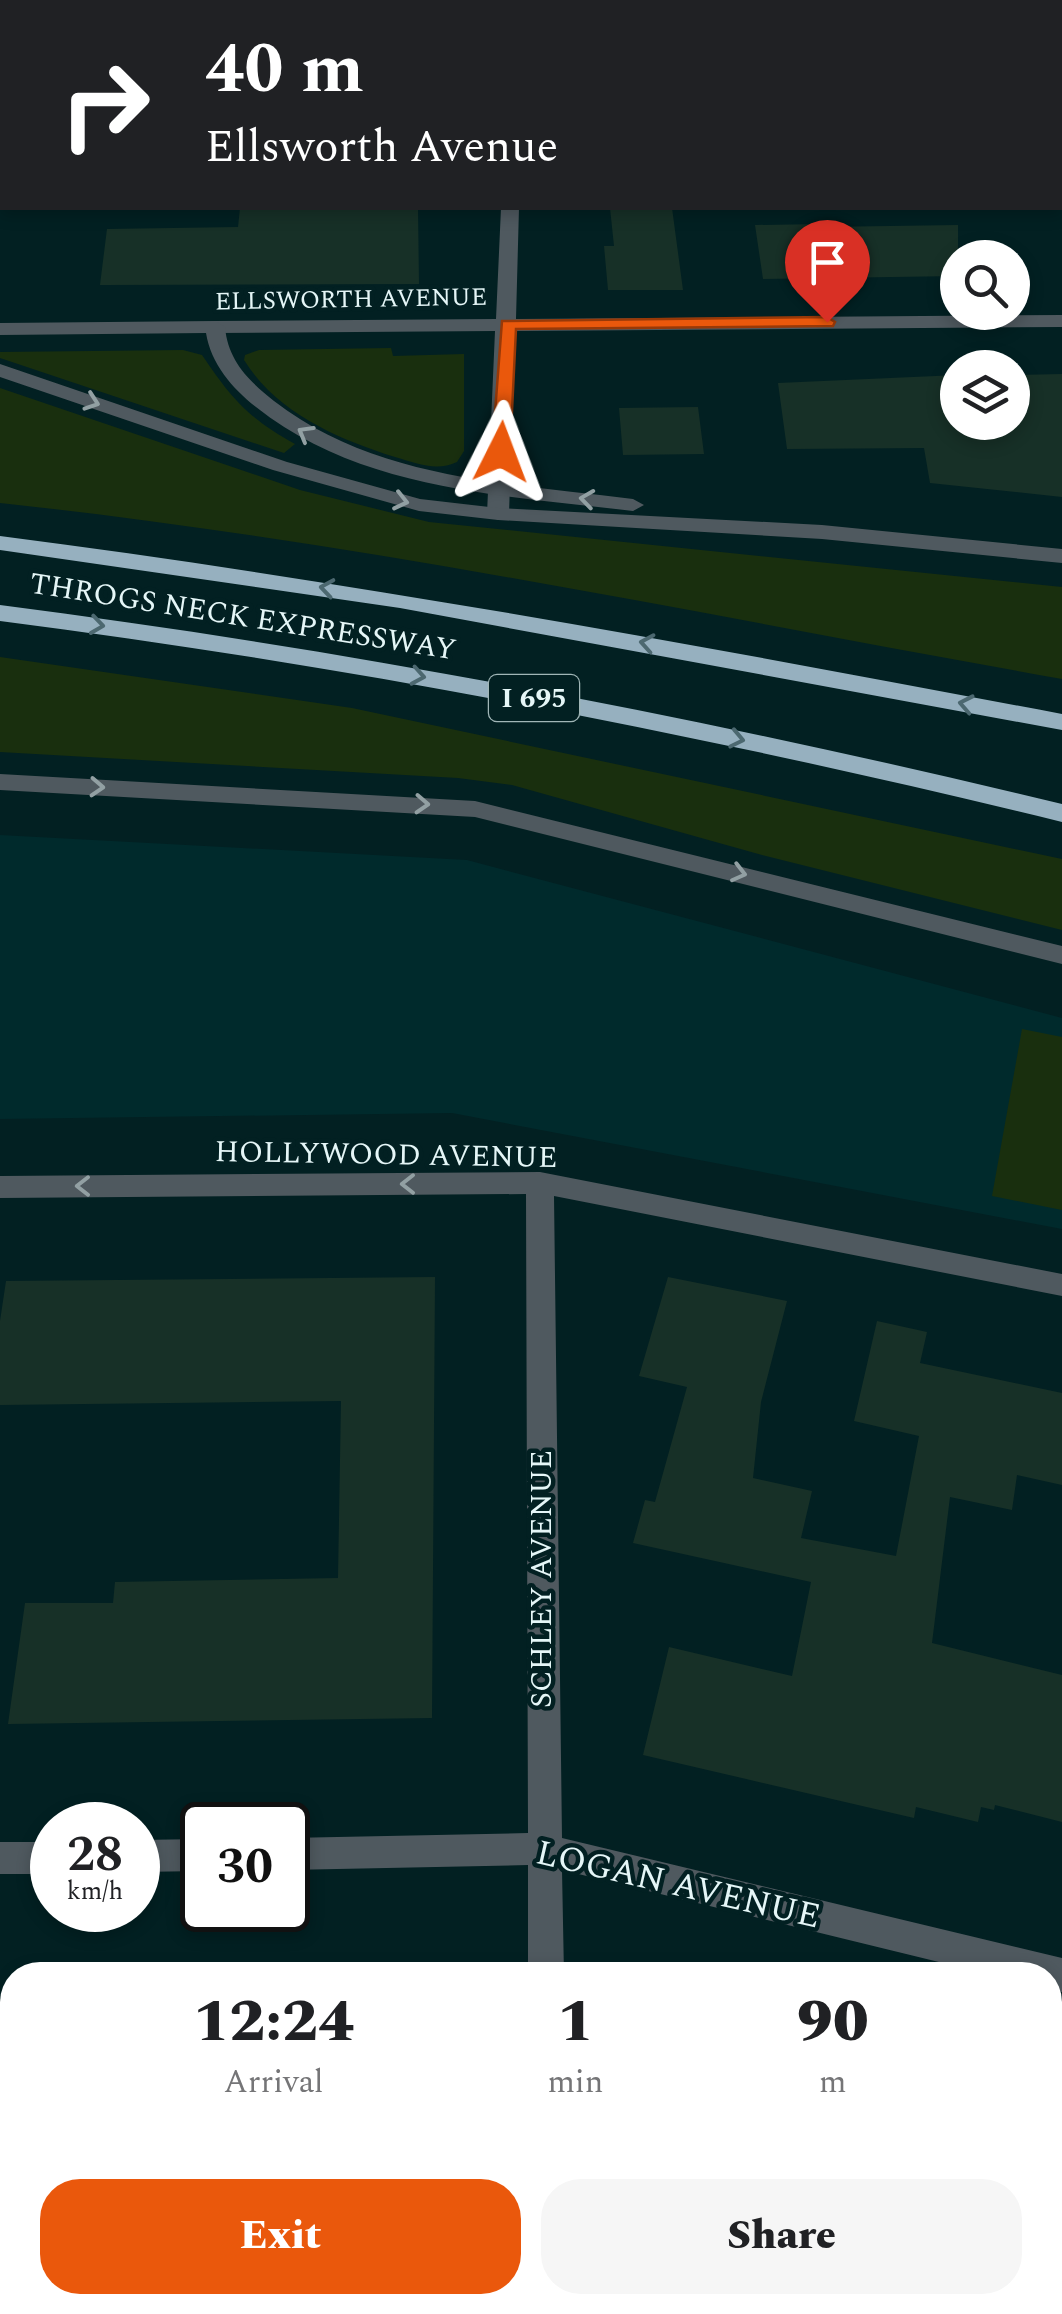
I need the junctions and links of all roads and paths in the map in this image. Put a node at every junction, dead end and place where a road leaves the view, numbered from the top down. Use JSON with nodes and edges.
{"nodes":[{"id":1,"x":510,"y":210,"type":"edge"},
{"id":2,"x":1062,"y":321,"type":"edge"},
{"id":3,"x":508,"y":324,"type":"junction"},
{"id":4,"x":215,"y":327,"type":"junction"},
{"id":5,"x":0,"y":328,"type":"edge"},
{"id":6,"x":0,"y":370,"type":"edge"},
{"id":7,"x":499,"y":486,"type":"junction"},
{"id":8,"x":498,"y":514,"type":"junction"},
{"id":9,"x":822,"y":532,"type":"junction"},
{"id":10,"x":0,"y":543,"type":"edge"},
{"id":11,"x":1062,"y":556,"type":"edge"},
{"id":12,"x":0,"y":613,"type":"edge"},
{"id":13,"x":1062,"y":722,"type":"edge"},
{"id":14,"x":0,"y":782,"type":"edge"},
{"id":15,"x":1062,"y":813,"type":"edge"},
{"id":16,"x":1062,"y":956,"type":"edge"},
{"id":17,"x":540,"y":1183,"type":"junction"},
{"id":18,"x":0,"y":1187,"type":"edge"},
{"id":19,"x":1062,"y":1286,"type":"edge"},
{"id":20,"x":544,"y":1849,"type":"junction"},
{"id":21,"x":310,"y":1854,"type":"edge"},
{"id":22,"x":0,"y":1858,"type":"edge"},
{"id":23,"x":30,"y":1858,"type":"edge"},
{"id":24,"x":546,"y":1962,"type":"edge"},
{"id":25,"x":1009,"y":1962,"type":"edge"}],
"edges":[{"from":1,"to":3,"type":"street"},
{"from":2,"to":3,"type":"street","name":"ELLSWORTH AVENUE"},
{"from":3,"to":4,"type":"street","name":"ELLSWORTH AVENUE"},
{"from":3,"to":7,"type":"street"},
{"from":4,"to":5,"type":"street","name":"ELLSWORTH AVENUE"},
{"from":7,"to":4,"type":"street","one_way":true},
{"from":6,"to":8,"type":"street","one_way":true},
{"from":7,"to":8,"type":"street"},
{"from":9,"to":7,"type":"street","one_way":true},
{"from":8,"to":9,"type":"street"},
{"from":9,"to":11,"type":"street"},
{"from":13,"to":10,"type":"highway","name":"THROGS NECK EXPRESSWAY","number":"I 695","one_way":true},
{"from":12,"to":15,"type":"highway","name":"THROGS NECK EXPRESSWAY","number":"I 695","one_way":true},
{"from":14,"to":16,"type":"street","one_way":true},
{"from":17,"to":18,"type":"street","name":"HOLLYWOOD AVENUE","one_way":true},
{"from":17,"to":19,"type":"street","name":"HOLLYWOOD AVENUE"},
{"from":17,"to":20,"type":"street","name":"SCHLEY AVENUE"},
{"from":20,"to":21,"type":"street","name":"LOGAN AVENUE"},
{"from":20,"to":24,"type":"street","name":"SCHLEY AVENUE"},
{"from":20,"to":25,"type":"street","name":"LOGAN AVENUE"},
{"from":22,"to":23,"type":"street"}]}
